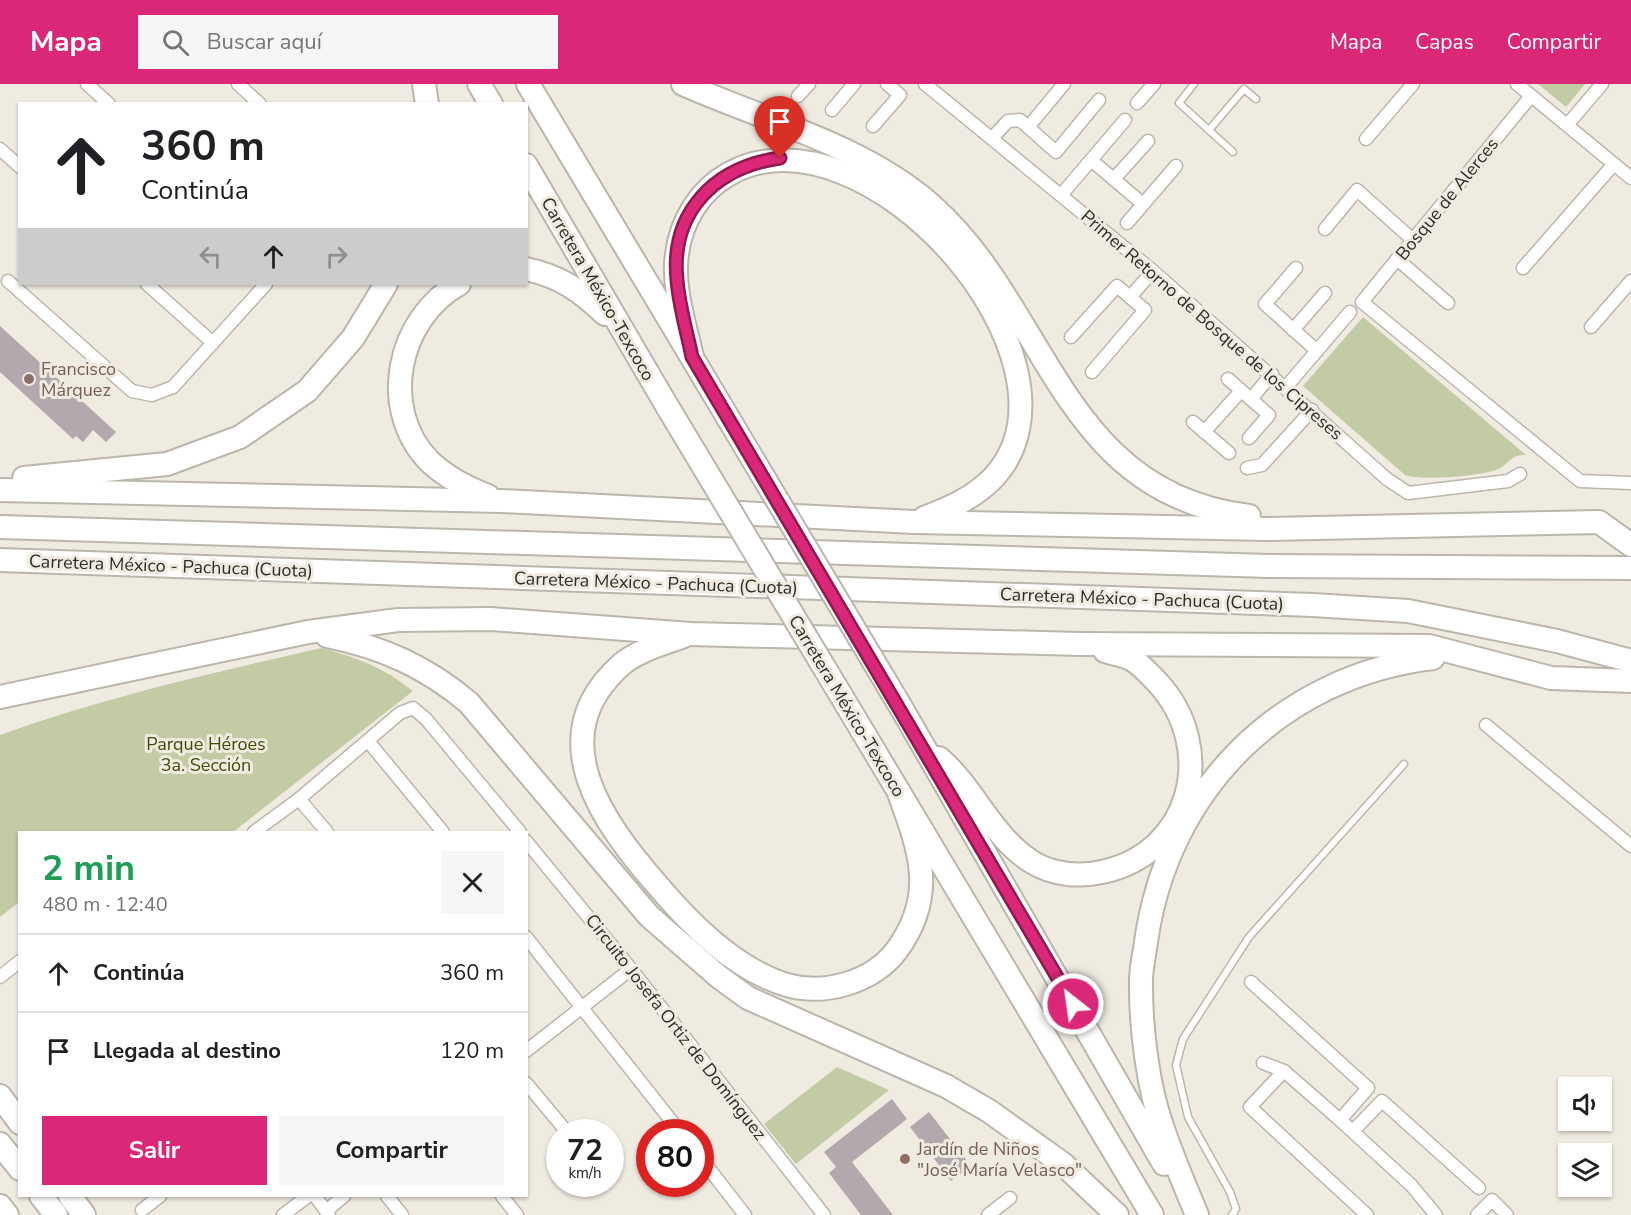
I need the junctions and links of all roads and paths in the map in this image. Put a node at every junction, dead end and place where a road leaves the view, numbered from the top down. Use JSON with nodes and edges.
{"nodes":[{"id":1,"x":238,"y":84,"type":"edge"},
{"id":2,"x":424,"y":84,"type":"edge"},
{"id":3,"x":479,"y":84,"type":"edge"},
{"id":4,"x":528,"y":84,"type":"edge"},
{"id":5,"x":683,"y":84,"type":"edge"},
{"id":6,"x":809,"y":84,"type":"edge"},
{"id":7,"x":854,"y":84,"type":"edge"},
{"id":8,"x":887,"y":84,"type":"edge"},
{"id":9,"x":925,"y":84,"type":"edge"},
{"id":10,"x":1064,"y":84,"type":"edge"},
{"id":11,"x":1154,"y":84,"type":"edge"},
{"id":12,"x":1194,"y":84,"type":"edge"},
{"id":13,"x":1413,"y":84,"type":"edge"},
{"id":14,"x":1517,"y":84,"type":"edge"},
{"id":15,"x":1602,"y":84,"type":"edge"},
{"id":16,"x":92,"y":86,"type":"edge"},
{"id":17,"x":798,"y":96,"type":"dead end"},
{"id":18,"x":1531,"y":96,"type":"junction"},
{"id":19,"x":1256,"y":99,"type":"dead end"},
{"id":20,"x":1099,"y":100,"type":"dead end"},
{"id":21,"x":107,"y":102,"type":"edge"},
{"id":22,"x":258,"y":102,"type":"edge"},
{"id":23,"x":427,"y":102,"type":"edge"},
{"id":24,"x":490,"y":102,"type":"edge"},
{"id":25,"x":1137,"y":103,"type":"dead end"},
{"id":26,"x":832,"y":110,"type":"dead end"},
{"id":27,"x":1125,"y":120,"type":"dead end"},
{"id":28,"x":1568,"y":124,"type":"junction"},
{"id":29,"x":873,"y":126,"type":"dead end"},
{"id":30,"x":1029,"y":126,"type":"junction"},
{"id":31,"x":1209,"y":130,"type":"junction"},
{"id":32,"x":992,"y":138,"type":"junction"},
{"id":33,"x":1366,"y":139,"type":"dead end"},
{"id":34,"x":1148,"y":141,"type":"dead end"},
{"id":35,"x":0,"y":149,"type":"edge"},
{"id":36,"x":1233,"y":152,"type":"dead end"},
{"id":37,"x":1091,"y":160,"type":"junction"},
{"id":38,"x":18,"y":164,"type":"edge"},
{"id":39,"x":1614,"y":164,"type":"junction"},
{"id":40,"x":1176,"y":166,"type":"dead end"},
{"id":41,"x":528,"y":168,"type":"edge"},
{"id":42,"x":1631,"y":178,"type":"edge"},
{"id":43,"x":1114,"y":179,"type":"junction"},
{"id":44,"x":1062,"y":194,"type":"junction"},
{"id":45,"x":1143,"y":204,"type":"junction"},
{"id":46,"x":1127,"y":223,"type":"dead end"},
{"id":47,"x":1325,"y":230,"type":"dead end"},
{"id":48,"x":1413,"y":240,"type":"junction"},
{"id":49,"x":1397,"y":259,"type":"junction"},
{"id":50,"x":1296,"y":268,"type":"dead end"},
{"id":51,"x":1523,"y":268,"type":"dead end"},
{"id":52,"x":528,"y":270,"type":"edge"},
{"id":53,"x":1153,"y":271,"type":"junction"},
{"id":54,"x":1631,"y":280,"type":"edge"},
{"id":55,"x":8,"y":281,"type":"dead end"},
{"id":56,"x":148,"y":285,"type":"edge"},
{"id":57,"x":265,"y":285,"type":"edge"},
{"id":58,"x":385,"y":285,"type":"edge"},
{"id":59,"x":457,"y":285,"type":"edge"},
{"id":60,"x":1325,"y":293,"type":"dead end"},
{"id":61,"x":1130,"y":297,"type":"junction"},
{"id":62,"x":1448,"y":303,"type":"dead end"},
{"id":63,"x":1350,"y":312,"type":"dead end"},
{"id":64,"x":1591,"y":327,"type":"dead end"},
{"id":65,"x":1293,"y":330,"type":"junction"},
{"id":66,"x":623,"y":332,"type":"junction"},
{"id":67,"x":1071,"y":338,"type":"dead end"},
{"id":68,"x":213,"y":343,"type":"junction"},
{"id":69,"x":1317,"y":351,"type":"junction"},
{"id":70,"x":692,"y":357,"type":"junction"},
{"id":71,"x":1092,"y":372,"type":"dead end"},
{"id":72,"x":1272,"y":374,"type":"junction"},
{"id":73,"x":1228,"y":379,"type":"dead end"},
{"id":74,"x":1286,"y":387,"type":"junction"},
{"id":75,"x":1246,"y":395,"type":"junction"},
{"id":76,"x":1312,"y":410,"type":"junction"},
{"id":77,"x":1193,"y":422,"type":"dead end"},
{"id":78,"x":1204,"y":432,"type":"junction"},
{"id":79,"x":1249,"y":438,"type":"dead end"},
{"id":80,"x":1229,"y":453,"type":"dead end"},
{"id":81,"x":1247,"y":468,"type":"dead end"},
{"id":82,"x":1520,"y":474,"type":"dead end"},
{"id":83,"x":0,"y":481,"type":"edge"},
{"id":84,"x":1631,"y":483,"type":"edge"},
{"id":85,"x":0,"y":490,"type":"edge"},
{"id":86,"x":501,"y":501,"type":"junction"},
{"id":87,"x":914,"y":522,"type":"junction"},
{"id":88,"x":1319,"y":526,"type":"junction"},
{"id":89,"x":0,"y":527,"type":"edge"},
{"id":90,"x":1631,"y":545,"type":"edge"},
{"id":91,"x":0,"y":560,"type":"edge"},
{"id":92,"x":1631,"y":568,"type":"edge"},
{"id":93,"x":308,"y":632,"type":"junction"},
{"id":94,"x":691,"y":634,"type":"junction"},
{"id":95,"x":1080,"y":644,"type":"junction"},
{"id":96,"x":1461,"y":655,"type":"junction"},
{"id":97,"x":1631,"y":661,"type":"edge"},
{"id":98,"x":1631,"y":681,"type":"edge"},
{"id":99,"x":46,"y":689,"type":"junction"},
{"id":100,"x":0,"y":697,"type":"edge"},
{"id":101,"x":0,"y":704,"type":"edge"},
{"id":102,"x":1486,"y":725,"type":"dead end"},
{"id":103,"x":368,"y":741,"type":"junction"},
{"id":104,"x":923,"y":745,"type":"junction"},
{"id":105,"x":1404,"y":764,"type":"dead end"},
{"id":106,"x":899,"y":793,"type":"junction"},
{"id":107,"x":299,"y":799,"type":"junction"},
{"id":108,"x":255,"y":831,"type":"edge"},
{"id":109,"x":326,"y":831,"type":"edge"},
{"id":110,"x":442,"y":831,"type":"edge"},
{"id":111,"x":519,"y":831,"type":"edge"},
{"id":112,"x":528,"y":843,"type":"edge"},
{"id":113,"x":1631,"y":846,"type":"edge"},
{"id":114,"x":528,"y":939,"type":"edge"},
{"id":115,"x":18,"y":963,"type":"edge"},
{"id":116,"x":632,"y":969,"type":"junction"},
{"id":117,"x":0,"y":977,"type":"edge"},
{"id":118,"x":1251,"y":982,"type":"dead end"},
{"id":119,"x":583,"y":1007,"type":"junction"},
{"id":120,"x":528,"y":1049,"type":"edge"},
{"id":121,"x":1263,"y":1063,"type":"dead end"},
{"id":122,"x":1284,"y":1071,"type":"junction"},
{"id":123,"x":528,"y":1085,"type":"edge"},
{"id":124,"x":0,"y":1096,"type":"edge"},
{"id":125,"x":556,"y":1119,"type":"edge"},
{"id":126,"x":670,"y":1119,"type":"edge"},
{"id":127,"x":1340,"y":1120,"type":"junction"},
{"id":128,"x":18,"y":1121,"type":"edge"},
{"id":129,"x":1353,"y":1131,"type":"junction"},
{"id":130,"x":0,"y":1144,"type":"edge"},
{"id":131,"x":18,"y":1166,"type":"edge"},
{"id":132,"x":714,"y":1175,"type":"edge"},
{"id":133,"x":1479,"y":1188,"type":"dead end"},
{"id":134,"x":42,"y":1197,"type":"edge"},
{"id":135,"x":71,"y":1197,"type":"edge"},
{"id":136,"x":159,"y":1197,"type":"edge"},
{"id":137,"x":307,"y":1197,"type":"edge"},
{"id":138,"x":316,"y":1197,"type":"edge"},
{"id":139,"x":344,"y":1197,"type":"edge"},
{"id":140,"x":388,"y":1197,"type":"edge"},
{"id":141,"x":503,"y":1197,"type":"edge"},
{"id":142,"x":1010,"y":1198,"type":"dead end"},
{"id":143,"x":0,"y":1206,"type":"edge"},
{"id":144,"x":142,"y":1210,"type":"dead end"},
{"id":145,"x":328,"y":1213,"type":"edge"},
{"id":146,"x":7,"y":1215,"type":"edge"},
{"id":147,"x":56,"y":1215,"type":"edge"},
{"id":148,"x":84,"y":1215,"type":"edge"},
{"id":149,"x":283,"y":1215,"type":"edge"},
{"id":150,"x":402,"y":1215,"type":"edge"},
{"id":151,"x":517,"y":1215,"type":"edge"},
{"id":152,"x":745,"y":1215,"type":"edge"},
{"id":153,"x":824,"y":1215,"type":"edge"},
{"id":154,"x":988,"y":1215,"type":"edge"},
{"id":155,"x":1117,"y":1215,"type":"edge"},
{"id":156,"x":1152,"y":1215,"type":"edge"},
{"id":157,"x":1195,"y":1215,"type":"edge"},
{"id":158,"x":1232,"y":1215,"type":"edge"},
{"id":159,"x":1367,"y":1215,"type":"edge"},
{"id":160,"x":1436,"y":1215,"type":"edge"},
{"id":161,"x":1477,"y":1215,"type":"edge"},
{"id":162,"x":1507,"y":1215,"type":"edge"}],
"edges":[{"from":1,"to":22,"type":"street"},
{"from":2,"to":23,"type":"highway"},
{"from":3,"to":24,"type":"highway"},
{"from":4,"to":70,"type":"highway"},
{"from":5,"to":88,"type":"highway"},
{"from":6,"to":17,"type":"street"},
{"from":7,"to":26,"type":"street"},
{"from":8,"to":29,"type":"street"},
{"from":9,"to":32,"type":"street","name":"Primer Retorno de Bosque de los Cipreses"},
{"from":10,"to":30,"type":"street"},
{"from":11,"to":25,"type":"street"},
{"from":12,"to":31,"type":"lane"},
{"from":13,"to":33,"type":"street"},
{"from":14,"to":18,"type":"street"},
{"from":15,"to":28,"type":"street"},
{"from":16,"to":21,"type":"street"},
{"from":18,"to":28,"type":"street"},
{"from":18,"to":48,"type":"street","name":"Bosque de Alerces"},
{"from":19,"to":31,"type":"lane"},
{"from":20,"to":30,"type":"street"},
{"from":27,"to":37,"type":"street"},
{"from":28,"to":39,"type":"street"},
{"from":30,"to":32,"type":"street"},
{"from":31,"to":36,"type":"lane"},
{"from":32,"to":44,"type":"street","name":"Primer Retorno de Bosque de los Cipreses"},
{"from":34,"to":43,"type":"street"},
{"from":35,"to":38,"type":"street"},
{"from":37,"to":43,"type":"street"},
{"from":37,"to":44,"type":"street"},
{"from":39,"to":42,"type":"street"},
{"from":39,"to":51,"type":"street"},
{"from":40,"to":45,"type":"street"},
{"from":41,"to":66,"type":"highway","name":"Carretera México-Texcoco"},
{"from":43,"to":45,"type":"street"},
{"from":44,"to":53,"type":"street","name":"Primer Retorno de Bosque de los Cipreses"},
{"from":45,"to":46,"type":"street"},
{"from":47,"to":48,"type":"street"},
{"from":48,"to":49,"type":"street","name":"Bosque de Alerces"},
{"from":49,"to":62,"type":"street"},
{"from":49,"to":84,"type":"street","name":"Bosque de Alerces"},
{"from":50,"to":65,"type":"street"},
{"from":52,"to":66,"type":"highway"},
{"from":53,"to":61,"type":"street"},
{"from":53,"to":72,"type":"street","name":"Primer Retorno de Bosque de los Cipreses"},
{"from":54,"to":64,"type":"street"},
{"from":55,"to":68,"type":"street"},
{"from":56,"to":68,"type":"street"},
{"from":57,"to":68,"type":"street"},
{"from":58,"to":83,"type":"highway"},
{"from":59,"to":86,"type":"highway"},
{"from":60,"to":65,"type":"street"},
{"from":61,"to":67,"type":"street"},
{"from":61,"to":71,"type":"street"},
{"from":63,"to":69,"type":"street"},
{"from":65,"to":69,"type":"street"},
{"from":66,"to":106,"type":"highway","name":"Carretera México-Texcoco","bridge":true},
{"from":69,"to":74,"type":"street"},
{"from":70,"to":87,"type":"highway"},
{"from":70,"to":104,"type":"highway","bridge":true},
{"from":72,"to":74,"type":"street","name":"Primer Retorno de Bosque de los Cipreses"},
{"from":72,"to":75,"type":"street"},
{"from":73,"to":75,"type":"street"},
{"from":74,"to":76,"type":"street","name":"Primer Retorno de Bosque de los Cipreses"},
{"from":75,"to":78,"type":"street"},
{"from":75,"to":79,"type":"street"},
{"from":76,"to":81,"type":"street"},
{"from":76,"to":82,"type":"street","name":"Primer Retorno de Bosque de los Cipreses"},
{"from":77,"to":78,"type":"street"},
{"from":78,"to":80,"type":"street"},
{"from":85,"to":86,"type":"highway"},
{"from":86,"to":87,"type":"highway"},
{"from":87,"to":88,"type":"highway"},
{"from":88,"to":90,"type":"highway"},
{"from":89,"to":92,"type":"highway","name":"Carretera México - Pachuca (Cuota)"},
{"from":91,"to":97,"type":"highway","name":"Carretera México - Pachuca (Cuota)"},
{"from":93,"to":94,"type":"highway"},
{"from":93,"to":99,"type":"highway"},
{"from":93,"to":155,"type":"highway"},
{"from":94,"to":95,"type":"highway"},
{"from":94,"to":106,"type":"highway"},
{"from":95,"to":96,"type":"highway"},
{"from":95,"to":104,"type":"highway"},
{"from":96,"to":98,"type":"highway"},
{"from":96,"to":157,"type":"highway"},
{"from":99,"to":100,"type":"highway"},
{"from":99,"to":101,"type":"highway"},
{"from":102,"to":113,"type":"street"},
{"from":103,"to":107,"type":"street"},
{"from":103,"to":110,"type":"street"},
{"from":103,"to":111,"type":"street"},
{"from":104,"to":157,"type":"highway"},
{"from":105,"to":158,"type":"lane"},
{"from":106,"to":156,"type":"highway","name":"Carretera México-Texcoco"},
{"from":107,"to":108,"type":"street"},
{"from":107,"to":109,"type":"street"},
{"from":112,"to":116,"type":"street","name":"Circuito Josefa Ortiz de Domínguez"},
{"from":114,"to":119,"type":"street"},
{"from":115,"to":117,"type":"street"},
{"from":116,"to":119,"type":"street"},
{"from":116,"to":153,"type":"street","name":"Circuito Josefa Ortiz de Domínguez"},
{"from":118,"to":127,"type":"street"},
{"from":119,"to":120,"type":"street"},
{"from":119,"to":126,"type":"street"},
{"from":121,"to":122,"type":"street"},
{"from":122,"to":127,"type":"street"},
{"from":122,"to":159,"type":"street"},
{"from":123,"to":125,"type":"street"},
{"from":124,"to":128,"type":"highway"},
{"from":127,"to":129,"type":"street"},
{"from":129,"to":133,"type":"street"},
{"from":129,"to":160,"type":"street"},
{"from":130,"to":131,"type":"highway"},
{"from":132,"to":152,"type":"street"},
{"from":134,"to":147,"type":"highway"},
{"from":135,"to":148,"type":"highway"},
{"from":136,"to":144,"type":"street"},
{"from":137,"to":149,"type":"street"},
{"from":138,"to":145,"type":"street"},
{"from":139,"to":145,"type":"street"},
{"from":140,"to":150,"type":"street"},
{"from":141,"to":151,"type":"street"},
{"from":142,"to":154,"type":"street"},
{"from":143,"to":146,"type":"highway"},
{"from":161,"to":162,"type":"street"}]}
